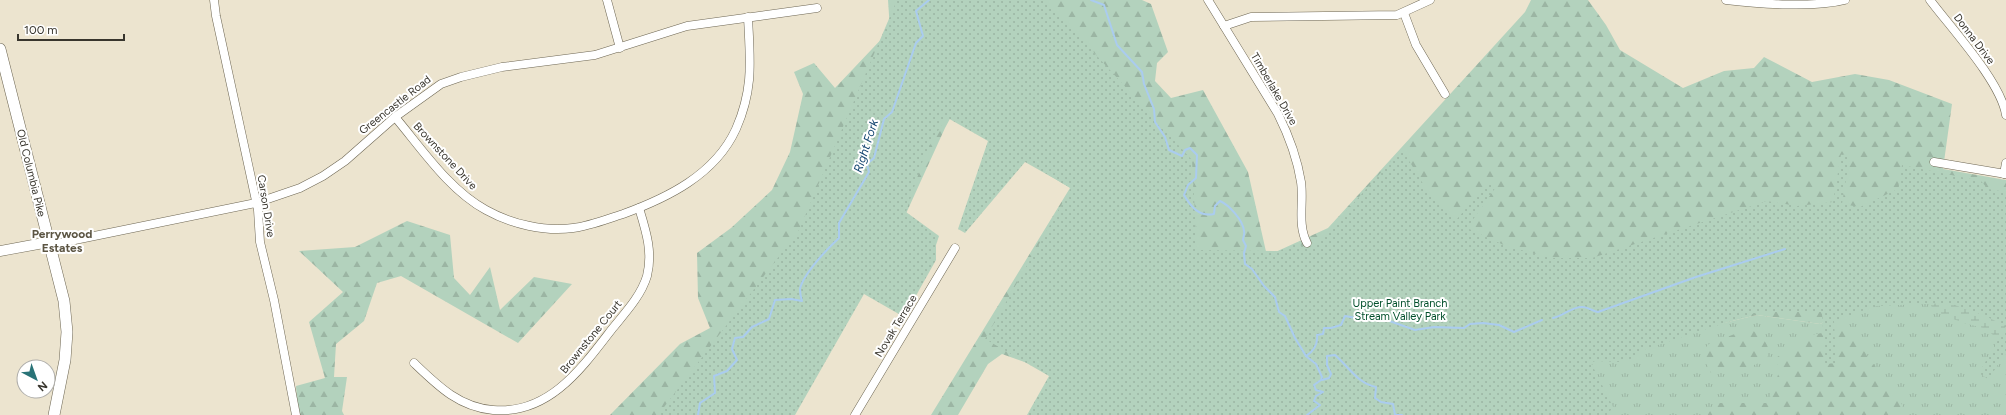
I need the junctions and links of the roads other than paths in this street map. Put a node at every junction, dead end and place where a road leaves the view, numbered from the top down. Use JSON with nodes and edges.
{"nodes":[{"id":1,"x":214,"y":0,"type":"edge"},
{"id":2,"x":607,"y":0,"type":"edge"},
{"id":3,"x":1208,"y":0,"type":"edge"},
{"id":4,"x":1430,"y":0,"type":"edge"},
{"id":5,"x":1726,"y":0,"type":"edge"},
{"id":6,"x":1845,"y":0,"type":"edge"},
{"id":7,"x":1930,"y":0,"type":"edge"},
{"id":8,"x":817,"y":8,"type":"dead end"},
{"id":9,"x":1404,"y":13,"type":"junction"},
{"id":10,"x":748,"y":17,"type":"junction"},
{"id":11,"x":1224,"y":26,"type":"junction"},
{"id":12,"x":620,"y":48,"type":"junction"},
{"id":13,"x":0,"y":49,"type":"edge"},
{"id":14,"x":1445,"y":94,"type":"dead end"},
{"id":15,"x":2006,"y":115,"type":"edge"},
{"id":16,"x":395,"y":118,"type":"junction"},
{"id":17,"x":1934,"y":162,"type":"dead end"},
{"id":18,"x":2006,"y":163,"type":"edge"},
{"id":19,"x":2005,"y":174,"type":"edge"},
{"id":20,"x":256,"y":203,"type":"junction"},
{"id":21,"x":639,"y":208,"type":"junction"},
{"id":22,"x":49,"y":242,"type":"junction"},
{"id":23,"x":1307,"y":243,"type":"dead end"},
{"id":24,"x":955,"y":248,"type":"dead end"},
{"id":25,"x":0,"y":251,"type":"edge"},
{"id":26,"x":414,"y":363,"type":"dead end"},
{"id":27,"x":54,"y":415,"type":"edge"},
{"id":28,"x":296,"y":415,"type":"edge"},
{"id":29,"x":855,"y":415,"type":"edge"}],
"edges":[{"from":1,"to":20,"type":"street","name":"Carson Drive"},
{"from":2,"to":12,"type":"street"},
{"from":3,"to":11,"type":"street","name":"Timberlake Drive"},
{"from":4,"to":9,"type":"street"},
{"from":5,"to":6,"type":"street"},
{"from":7,"to":15,"type":"street","name":"Donna Drive"},
{"from":8,"to":10,"type":"street","name":"Greencastle Road"},
{"from":9,"to":11,"type":"street"},
{"from":9,"to":14,"type":"street"},
{"from":10,"to":12,"type":"street","name":"Greencastle Road"},
{"from":10,"to":21,"type":"street","name":"Brownstone Drive"},
{"from":11,"to":23,"type":"street","name":"Timberlake Drive"},
{"from":12,"to":16,"type":"street","name":"Greencastle Road"},
{"from":13,"to":22,"type":"main road","name":"Old Columbia Pike"},
{"from":16,"to":20,"type":"street","name":"Greencastle Road"},
{"from":16,"to":21,"type":"street","name":"Brownstone Drive"},
{"from":17,"to":19,"type":"street"},
{"from":18,"to":19,"type":"street"},
{"from":20,"to":22,"type":"street","name":"Greencastle Road"},
{"from":20,"to":28,"type":"street","name":"Carson Drive"},
{"from":21,"to":26,"type":"street","name":"Brownstone Court"},
{"from":22,"to":25,"type":"street","name":"Greencastle Road"},
{"from":22,"to":27,"type":"main road","name":"Old Columbia Pike"},
{"from":24,"to":29,"type":"street","name":"Novak Terrace"}]}
